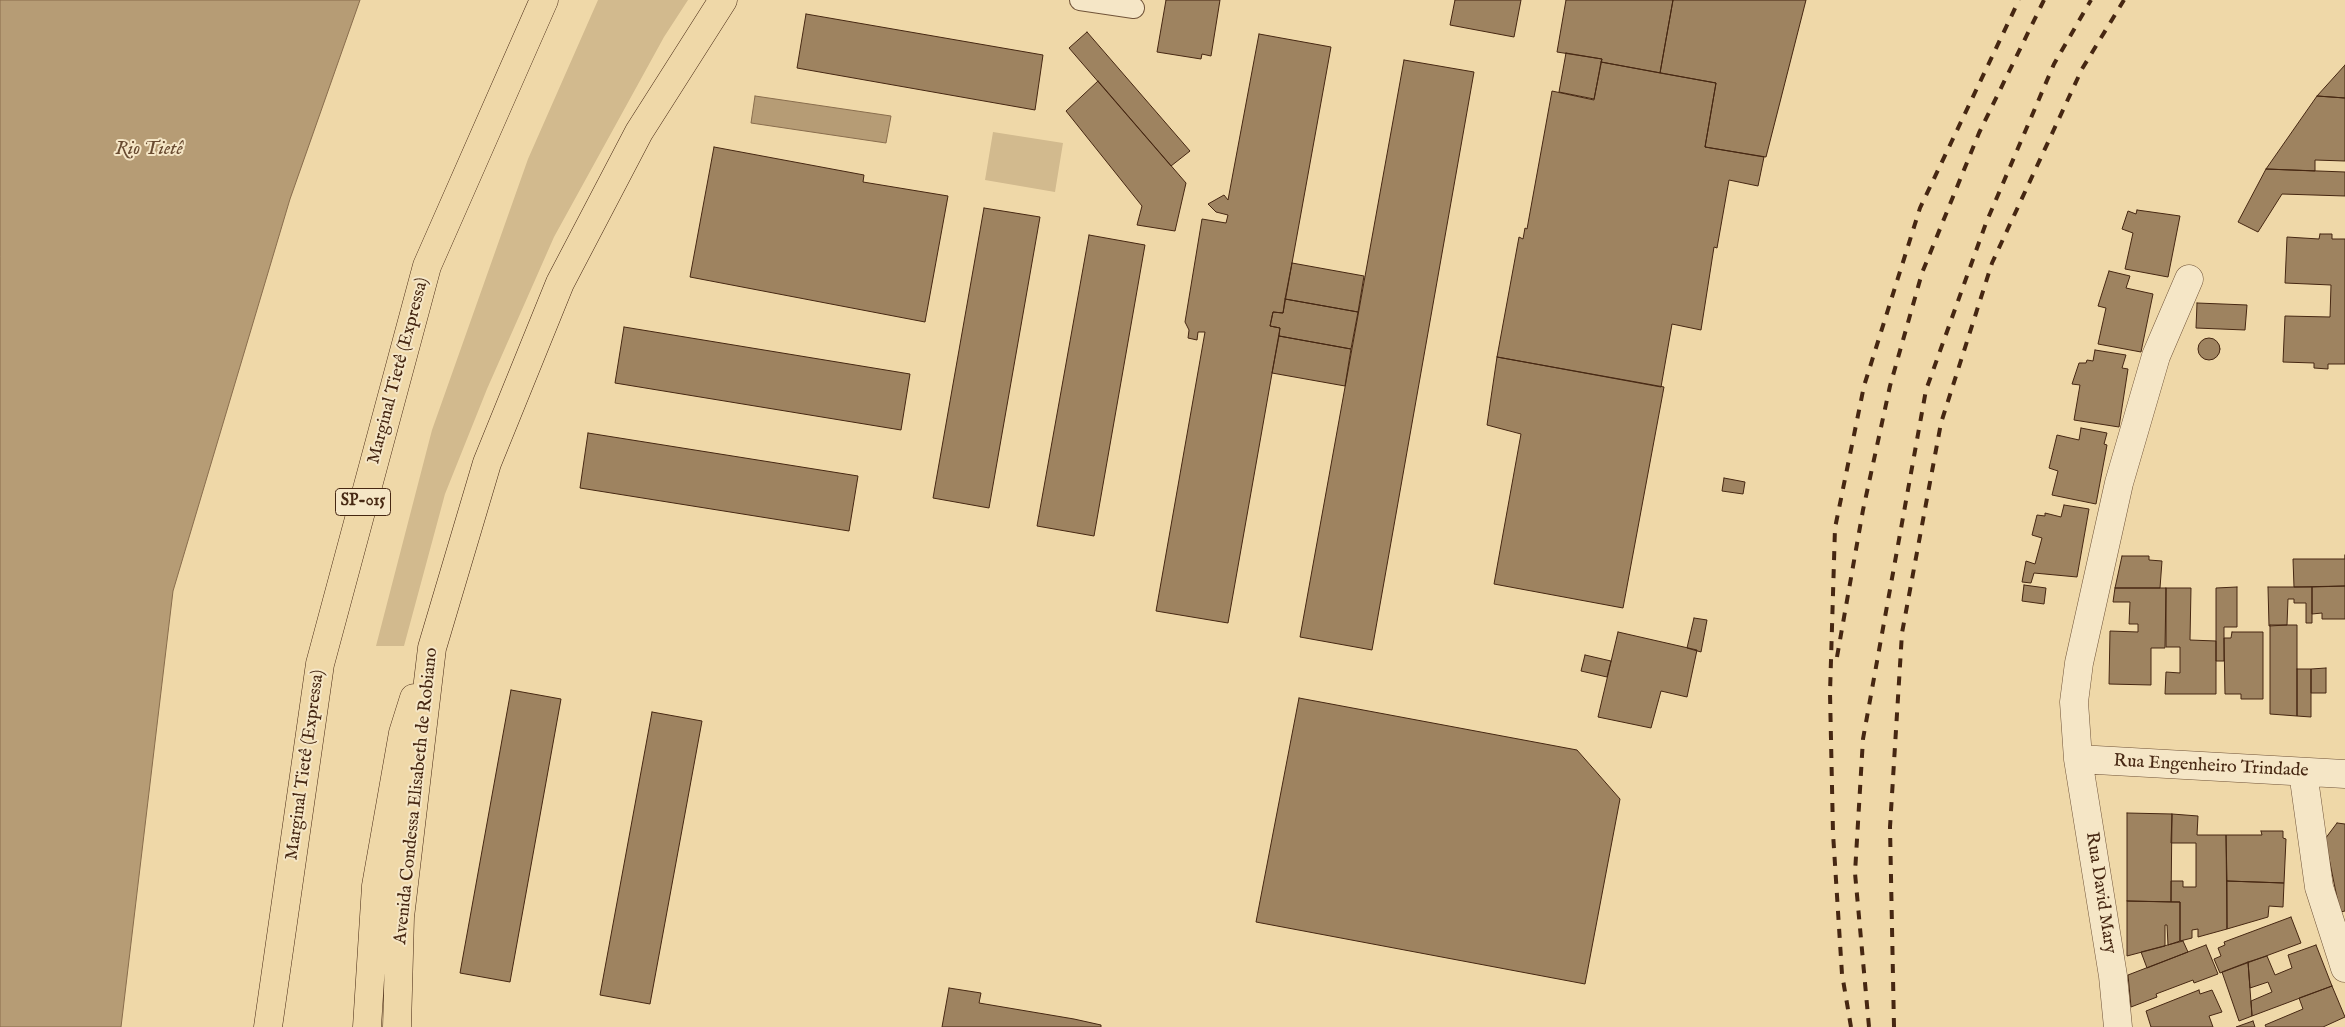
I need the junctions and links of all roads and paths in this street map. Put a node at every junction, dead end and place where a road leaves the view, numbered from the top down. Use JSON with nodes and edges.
{"nodes":[{"id":1,"x":544,"y":0,"type":"edge"},
{"id":2,"x":723,"y":0,"type":"edge"},
{"id":3,"x":1080,"y":0,"type":"edge"},
{"id":4,"x":1134,"y":8,"type":"dead end"},
{"id":5,"x":2189,"y":279,"type":"dead end"},
{"id":6,"x":432,"y":648,"type":"junction"},
{"id":7,"x":2078,"y":759,"type":"junction"},
{"id":8,"x":2303,"y":772,"type":"junction"},
{"id":9,"x":2345,"y":774,"type":"edge"},
{"id":10,"x":2345,"y":968,"type":"edge"},
{"id":11,"x":268,"y":1027,"type":"edge"},
{"id":12,"x":366,"y":1027,"type":"edge"},
{"id":13,"x":397,"y":1027,"type":"edge"},
{"id":14,"x":2118,"y":1027,"type":"edge"}],
"edges":[{"from":1,"to":11,"type":"highway","name":"Marginal Tietê (Expressa)","number":"SP-015"},
{"from":2,"to":6,"type":"highway","name":"Avenida Condessa Elisabeth de Robiano"},
{"from":3,"to":4,"type":"lane"},
{"from":5,"to":7,"type":"street","name":"Rua David Mary"},
{"from":6,"to":12,"type":"highway"},
{"from":6,"to":13,"type":"highway","name":"Avenida Condessa Elisabeth de Robiano"},
{"from":7,"to":8,"type":"street","name":"Rua Engenheiro Trindade"},
{"from":7,"to":14,"type":"street","name":"Rua David Mary"},
{"from":8,"to":9,"type":"street","name":"Rua Engenheiro Trindade"},
{"from":8,"to":10,"type":"street"}]}
